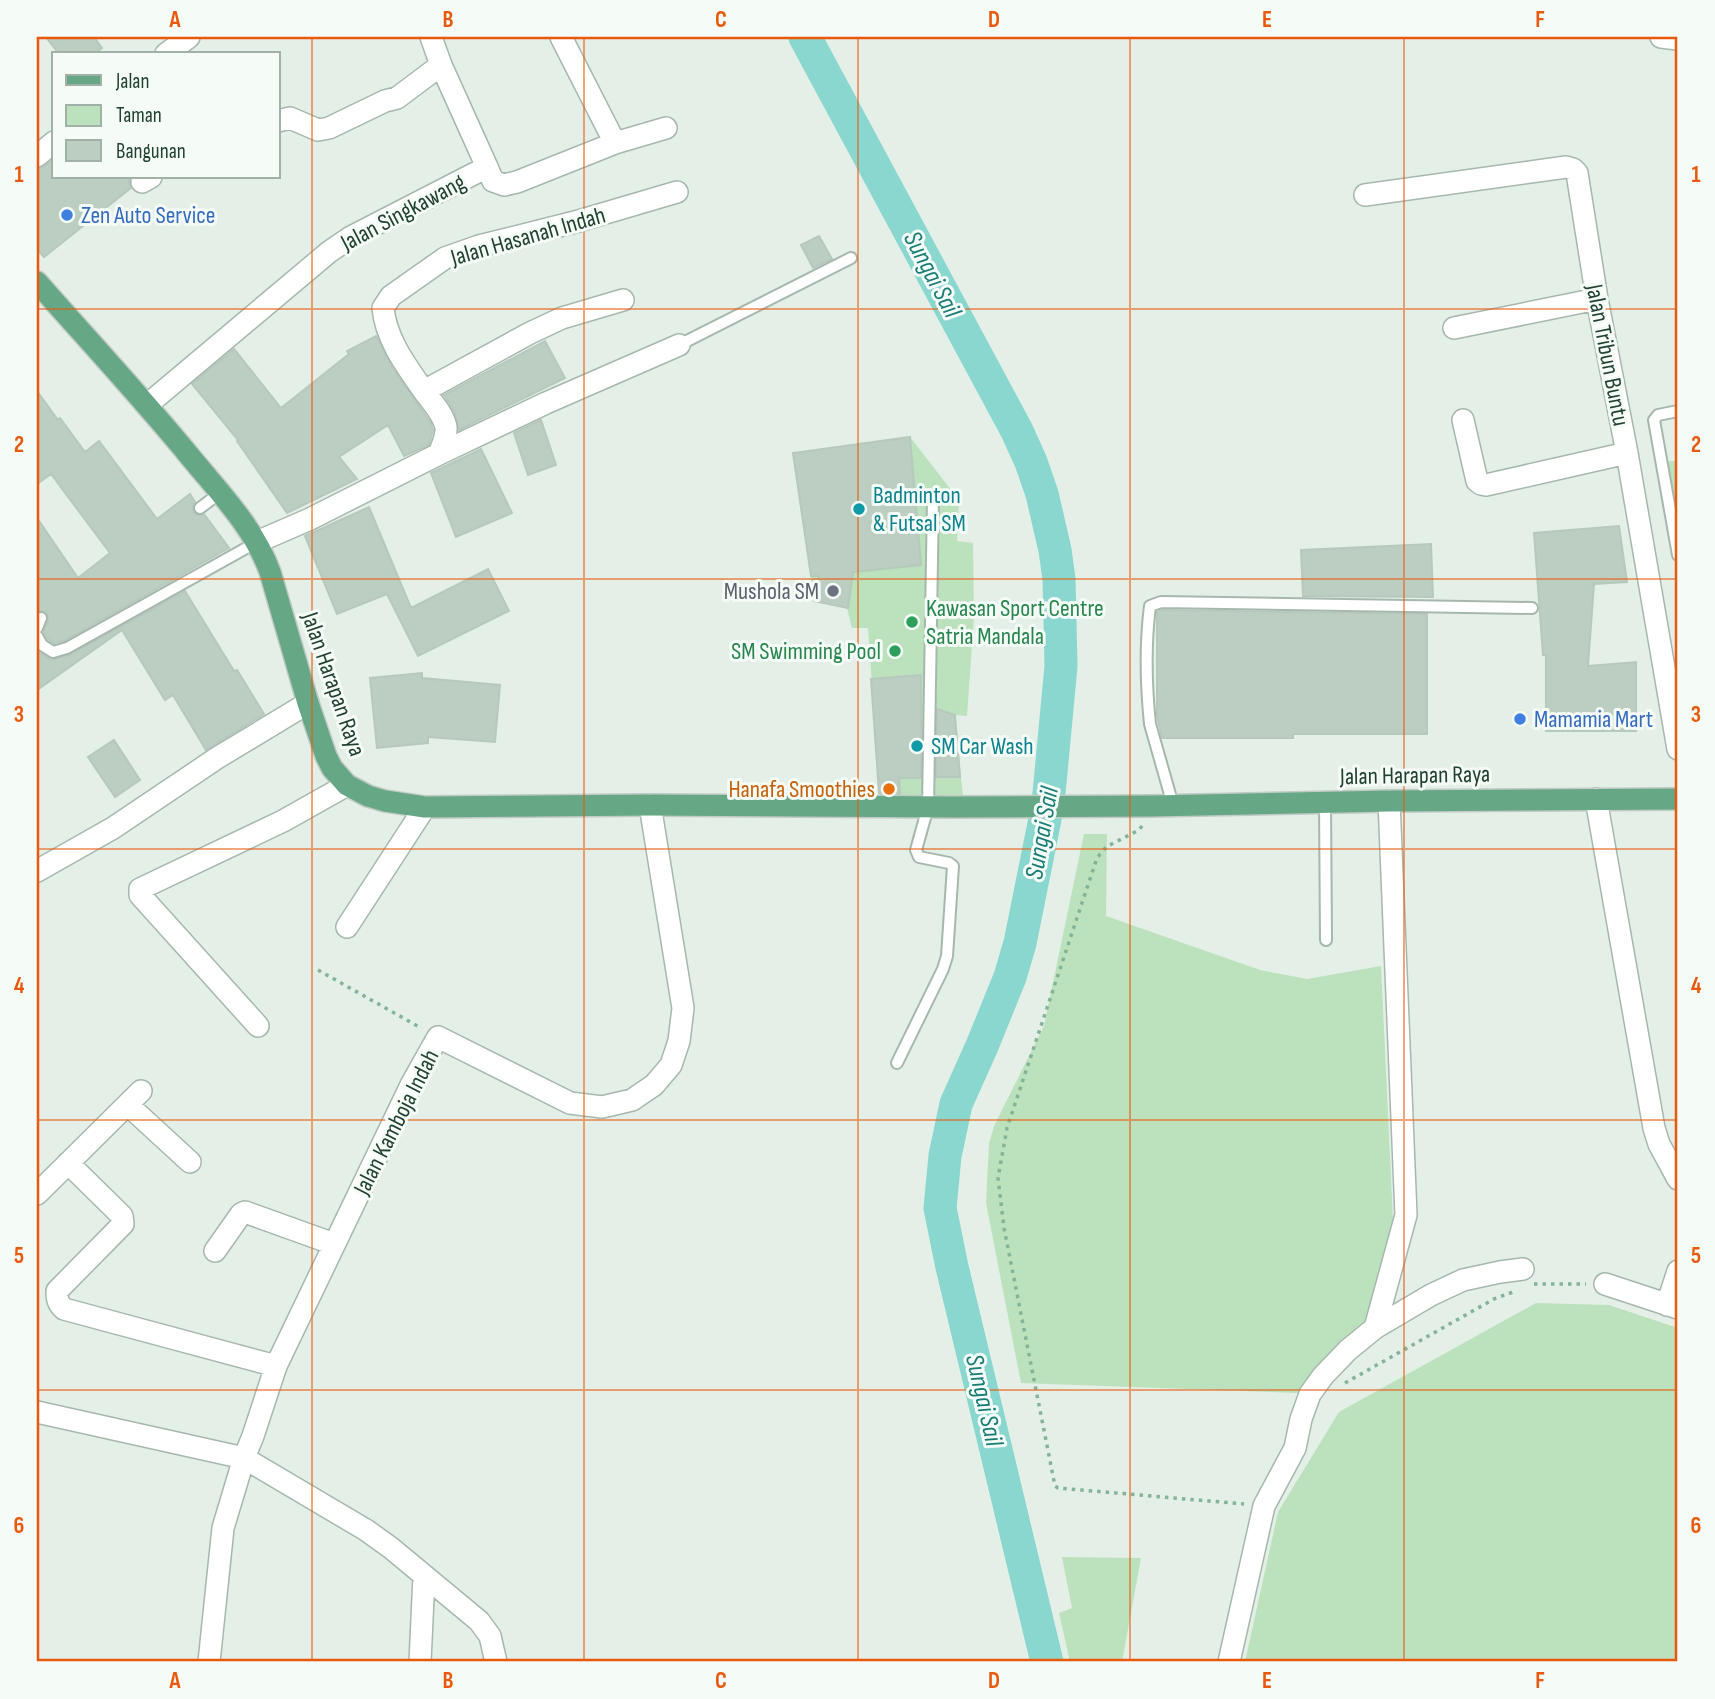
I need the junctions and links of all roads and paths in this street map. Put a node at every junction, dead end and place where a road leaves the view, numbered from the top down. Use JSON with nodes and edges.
{"nodes":[{"id":1,"x":189,"y":37,"type":"edge"},
{"id":2,"x":431,"y":37,"type":"edge"},
{"id":3,"x":561,"y":37,"type":"edge"},
{"id":4,"x":1661,"y":37,"type":"edge"},
{"id":5,"x":1678,"y":39,"type":"edge"},
{"id":6,"x":169,"y":52,"type":"edge"},
{"id":7,"x":441,"y":65,"type":"junction"},
{"id":8,"x":280,"y":120,"type":"edge"},
{"id":9,"x":666,"y":128,"type":"dead end"},
{"id":10,"x":615,"y":143,"type":"junction"},
{"id":11,"x":52,"y":144,"type":"edge"},
{"id":12,"x":37,"y":156,"type":"edge"},
{"id":13,"x":487,"y":167,"type":"junction"},
{"id":14,"x":677,"y":192,"type":"dead end"},
{"id":15,"x":1365,"y":195,"type":"dead end"},
{"id":16,"x":850,"y":258,"type":"dead end"},
{"id":17,"x":37,"y":282,"type":"edge"},
{"id":18,"x":1597,"y":299,"type":"junction"},
{"id":19,"x":623,"y":300,"type":"dead end"},
{"id":20,"x":1454,"y":328,"type":"dead end"},
{"id":21,"x":679,"y":345,"type":"joint"},
{"id":22,"x":424,"y":391,"type":"junction"},
{"id":23,"x":147,"y":405,"type":"junction"},
{"id":24,"x":1678,"y":411,"type":"edge"},
{"id":25,"x":1463,"y":419,"type":"dead end"},
{"id":26,"x":1627,"y":453,"type":"junction"},
{"id":27,"x":439,"y":454,"type":"junction"},
{"id":28,"x":221,"y":492,"type":"junction"},
{"id":29,"x":933,"y":497,"type":"dead end"},
{"id":30,"x":200,"y":508,"type":"dead end"},
{"id":31,"x":257,"y":542,"type":"junction"},
{"id":32,"x":1678,"y":555,"type":"edge"},
{"id":33,"x":1532,"y":608,"type":"dead end"},
{"id":34,"x":37,"y":636,"type":"edge"},
{"id":35,"x":308,"y":702,"type":"junction"},
{"id":36,"x":1678,"y":749,"type":"edge"},
{"id":37,"x":347,"y":785,"type":"junction"},
{"id":38,"x":1596,"y":799,"type":"junction"},
{"id":39,"x":1678,"y":799,"type":"edge"},
{"id":40,"x":1389,"y":801,"type":"junction"},
{"id":41,"x":1325,"y":802,"type":"junction"},
{"id":42,"x":650,"y":805,"type":"junction"},
{"id":43,"x":1163,"y":806,"type":"junction"},
{"id":44,"x":425,"y":807,"type":"junction"},
{"id":45,"x":928,"y":807,"type":"junction"},
{"id":46,"x":37,"y":871,"type":"edge"},
{"id":47,"x":347,"y":927,"type":"dead end"},
{"id":48,"x":1326,"y":940,"type":"dead end"},
{"id":49,"x":318,"y":970,"type":"dead end"},
{"id":50,"x":258,"y":1026,"type":"dead end"},
{"id":51,"x":438,"y":1037,"type":"junction"},
{"id":52,"x":897,"y":1063,"type":"dead end"},
{"id":53,"x":68,"y":1163,"type":"junction"},
{"id":54,"x":190,"y":1163,"type":"dead end"},
{"id":55,"x":1677,"y":1174,"type":"edge"},
{"id":56,"x":37,"y":1194,"type":"edge"},
{"id":57,"x":334,"y":1244,"type":"junction"},
{"id":58,"x":215,"y":1251,"type":"dead end"},
{"id":59,"x":1678,"y":1271,"type":"edge"},
{"id":60,"x":1523,"y":1279,"type":"joint"},
{"id":61,"x":1605,"y":1284,"type":"joint"},
{"id":62,"x":1514,"y":1292,"type":"dead end"},
{"id":63,"x":1673,"y":1307,"type":"edge"},
{"id":64,"x":1376,"y":1328,"type":"junction"},
{"id":65,"x":276,"y":1366,"type":"junction"},
{"id":66,"x":1339,"y":1388,"type":"dead end"},
{"id":67,"x":37,"y":1412,"type":"edge"},
{"id":68,"x":244,"y":1458,"type":"junction"},
{"id":69,"x":1264,"y":1506,"type":"junction"},
{"id":70,"x":424,"y":1576,"type":"junction"},
{"id":71,"x":209,"y":1662,"type":"edge"},
{"id":72,"x":420,"y":1662,"type":"edge"},
{"id":73,"x":496,"y":1662,"type":"edge"},
{"id":74,"x":1228,"y":1662,"type":"edge"}],
"edges":[{"from":1,"to":6,"type":"street"},
{"from":2,"to":7,"type":"street","name":"Jalan Singkawang"},
{"from":3,"to":10,"type":"street"},
{"from":4,"to":5,"type":"street"},
{"from":7,"to":8,"type":"street"},
{"from":7,"to":13,"type":"street","name":"Jalan Singkawang"},
{"from":9,"to":10,"type":"street"},
{"from":10,"to":13,"type":"street"},
{"from":11,"to":12,"type":"street"},
{"from":13,"to":23,"type":"street","name":"Jalan Singkawang"},
{"from":14,"to":22,"type":"street","name":"Jalan Hasanah Indah"},
{"from":15,"to":18,"type":"street","name":"Jalan Tribun Buntu"},
{"from":16,"to":21,"type":"lane"},
{"from":17,"to":23,"type":"main road","name":"Jalan Harapan Raya"},
{"from":18,"to":20,"type":"street"},
{"from":18,"to":26,"type":"street","name":"Jalan Tribun Buntu"},
{"from":19,"to":22,"type":"street"},
{"from":21,"to":27,"type":"street"},
{"from":22,"to":27,"type":"street","name":"Jalan Hasanah Indah"},
{"from":23,"to":28,"type":"main road","name":"Jalan Harapan Raya"},
{"from":24,"to":32,"type":"lane"},
{"from":25,"to":26,"type":"street"},
{"from":26,"to":36,"type":"street","name":"Jalan Tribun Buntu"},
{"from":27,"to":31,"type":"street"},
{"from":28,"to":30,"type":"lane"},
{"from":28,"to":31,"type":"main road","name":"Jalan Harapan Raya"},
{"from":29,"to":45,"type":"lane"},
{"from":31,"to":34,"type":"lane"},
{"from":31,"to":35,"type":"main road","name":"Jalan Harapan Raya"},
{"from":33,"to":43,"type":"lane"},
{"from":35,"to":37,"type":"main road","name":"Jalan Harapan Raya"},
{"from":35,"to":46,"type":"street"},
{"from":37,"to":44,"type":"main road","name":"Jalan Harapan Raya"},
{"from":37,"to":50,"type":"street"},
{"from":38,"to":39,"type":"main road","name":"Jalan Harapan Raya"},
{"from":38,"to":40,"type":"main road","name":"Jalan Harapan Raya"},
{"from":38,"to":55,"type":"street"},
{"from":40,"to":41,"type":"main road","name":"Jalan Harapan Raya"},
{"from":40,"to":64,"type":"street"},
{"from":41,"to":43,"type":"main road","name":"Jalan Harapan Raya"},
{"from":41,"to":48,"type":"lane"},
{"from":42,"to":44,"type":"main road","name":"Jalan Harapan Raya"},
{"from":42,"to":45,"type":"main road","name":"Jalan Harapan Raya"},
{"from":42,"to":51,"type":"street","name":"Jalan Kamboja Indah"},
{"from":43,"to":45,"type":"main road","name":"Jalan Harapan Raya"},
{"from":43,"to":69,"type":"path"},
{"from":44,"to":47,"type":"street"},
{"from":45,"to":52,"type":"lane"},
{"from":49,"to":51,"type":"path"},
{"from":51,"to":57,"type":"street","name":"Jalan Kamboja Indah"},
{"from":53,"to":54,"type":"street"},
{"from":53,"to":56,"type":"street"},
{"from":53,"to":65,"type":"street"},
{"from":57,"to":58,"type":"street"},
{"from":57,"to":65,"type":"street","name":"Jalan Kamboja Indah"},
{"from":59,"to":63,"type":"street"},
{"from":60,"to":61,"type":"path"},
{"from":60,"to":64,"type":"street"},
{"from":61,"to":63,"type":"street"},
{"from":62,"to":66,"type":"path"},
{"from":64,"to":69,"type":"street"},
{"from":65,"to":68,"type":"street","name":"Jalan Kamboja Indah"},
{"from":67,"to":68,"type":"street"},
{"from":68,"to":70,"type":"street"},
{"from":68,"to":71,"type":"street","name":"Jalan Kamboja Indah"},
{"from":69,"to":74,"type":"street"},
{"from":70,"to":72,"type":"street"},
{"from":70,"to":73,"type":"street"}]}
